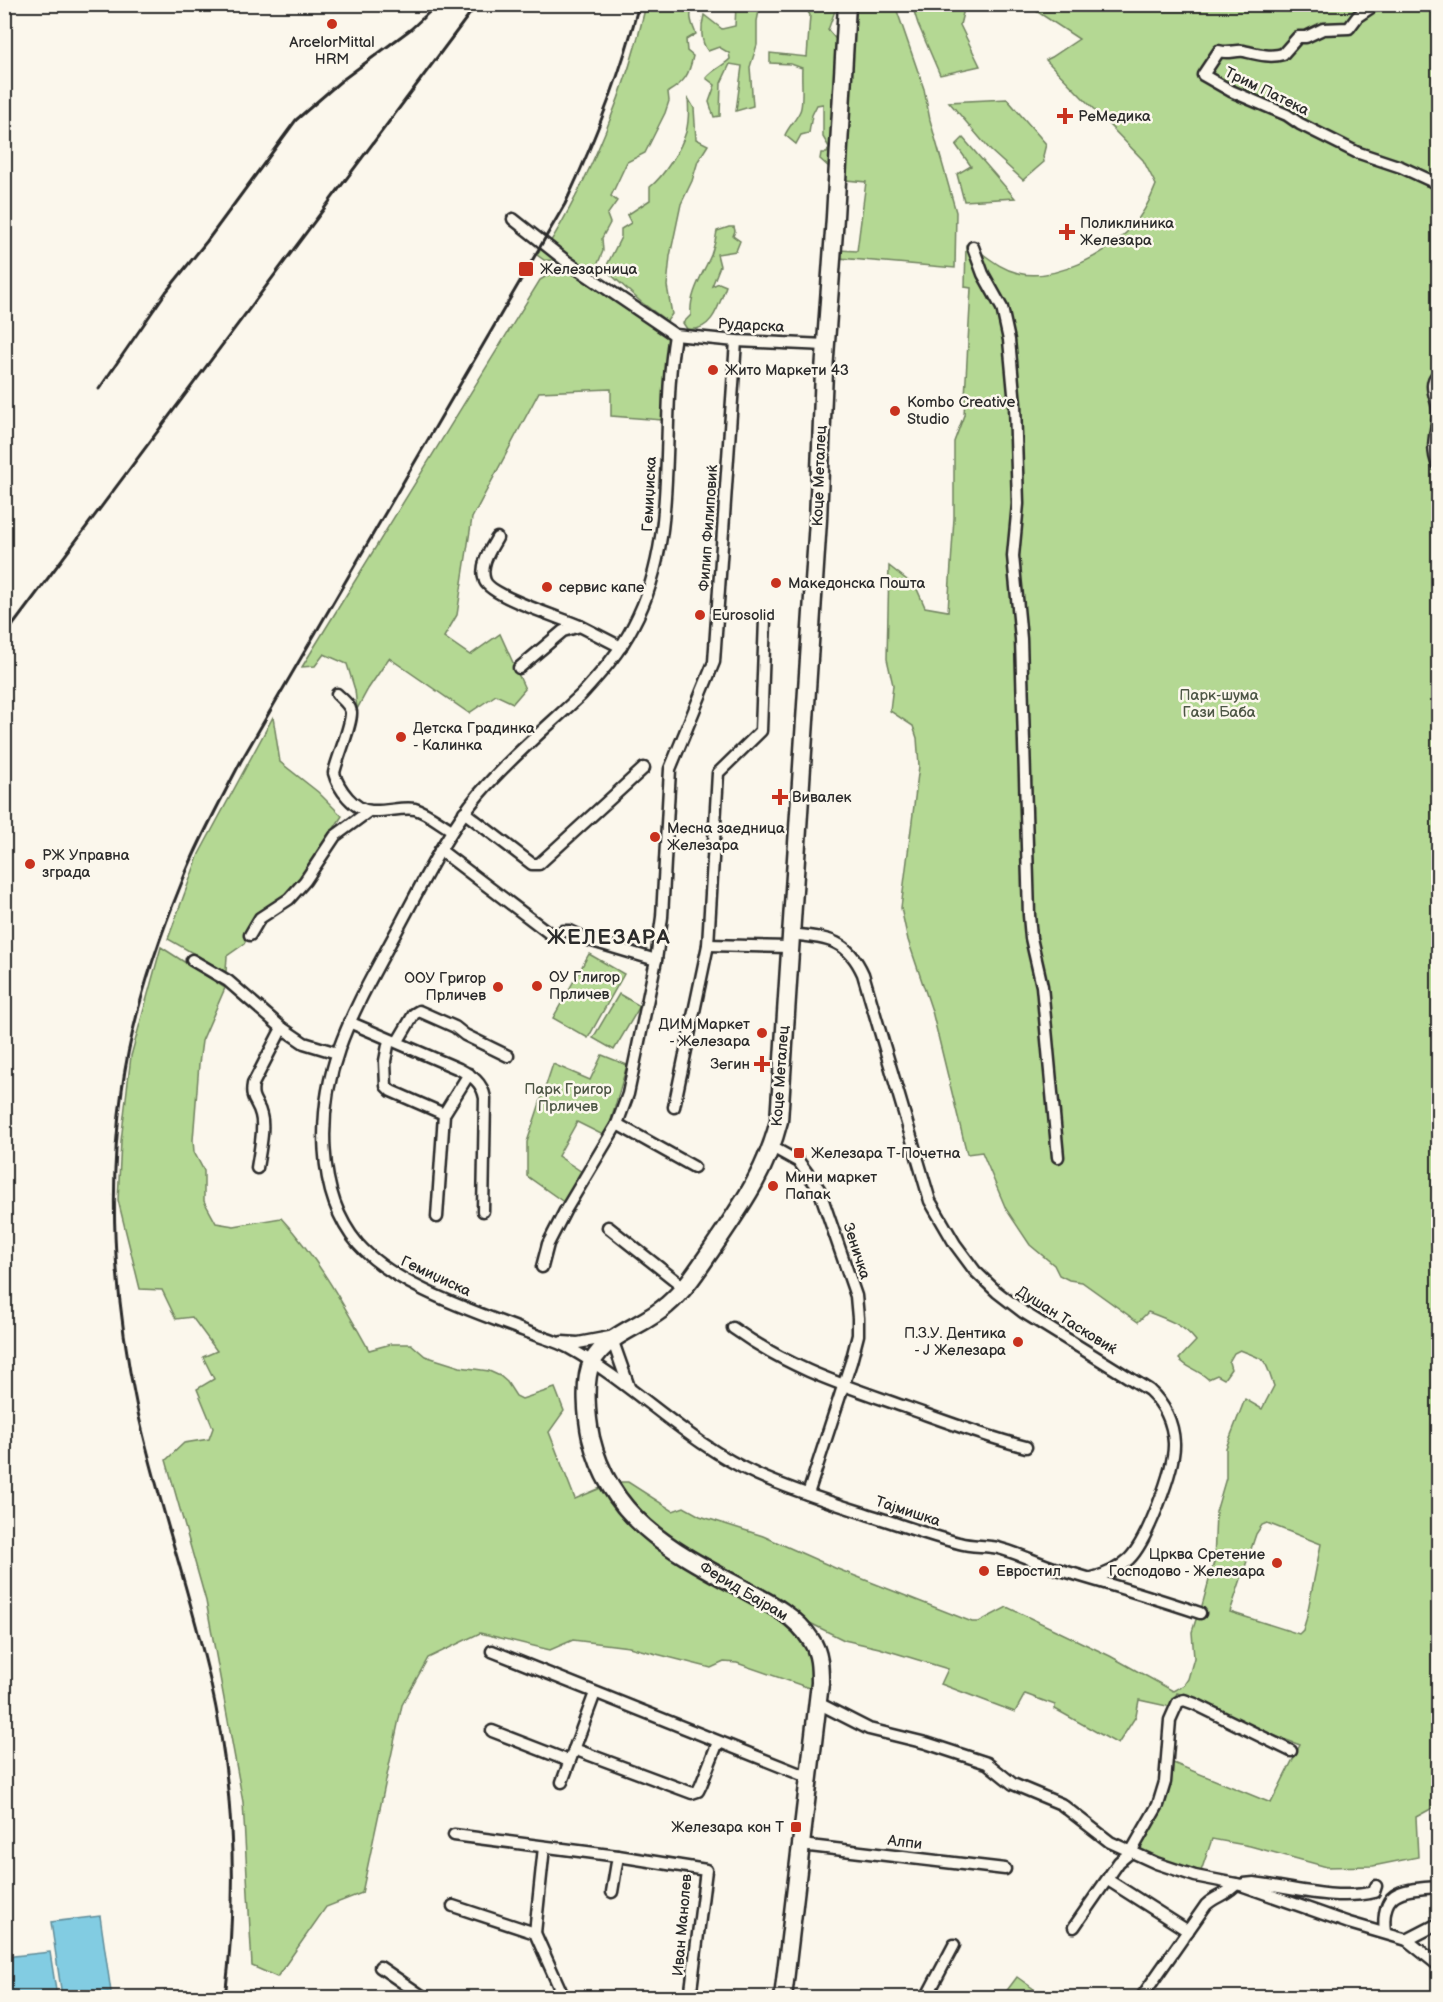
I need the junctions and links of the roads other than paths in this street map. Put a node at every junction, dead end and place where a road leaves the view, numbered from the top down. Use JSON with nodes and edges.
{"nodes":[{"id":1,"x":847,"y":4,"type":"edge"},
{"id":2,"x":1372,"y":4,"type":"edge"},
{"id":3,"x":1438,"y":184,"type":"edge"},
{"id":4,"x":513,"y":219,"type":"dead end"},
{"id":5,"x":973,"y":247,"type":"dead end"},
{"id":6,"x":675,"y":335,"type":"junction"},
{"id":7,"x":736,"y":341,"type":"junction"},
{"id":8,"x":826,"y":345,"type":"junction"},
{"id":9,"x":1438,"y":374,"type":"edge"},
{"id":10,"x":1438,"y":465,"type":"edge"},
{"id":11,"x":497,"y":538,"type":"dead end"},
{"id":12,"x":765,"y":619,"type":"dead end"},
{"id":13,"x":580,"y":626,"type":"junction"},
{"id":14,"x":621,"y":647,"type":"junction"},
{"id":15,"x":519,"y":668,"type":"dead end"},
{"id":16,"x":337,"y":694,"type":"dead end"},
{"id":17,"x":644,"y":768,"type":"dead end"},
{"id":18,"x":369,"y":812,"type":"junction"},
{"id":19,"x":464,"y":812,"type":"junction"},
{"id":20,"x":452,"y":830,"type":"junction"},
{"id":21,"x":440,"y":850,"type":"junction"},
{"id":22,"x":250,"y":935,"type":"dead end"},
{"id":23,"x":790,"y":940,"type":"junction"},
{"id":24,"x":708,"y":945,"type":"junction"},
{"id":25,"x":192,"y":960,"type":"dead end"},
{"id":26,"x":656,"y":960,"type":"junction"},
{"id":27,"x":349,"y":1022,"type":"junction"},
{"id":28,"x":282,"y":1028,"type":"junction"},
{"id":29,"x":393,"y":1041,"type":"junction"},
{"id":30,"x":338,"y":1053,"type":"junction"},
{"id":31,"x":508,"y":1056,"type":"dead end"},
{"id":32,"x":469,"y":1074,"type":"junction"},
{"id":33,"x":674,"y":1107,"type":"dead end"},
{"id":34,"x":444,"y":1114,"type":"junction"},
{"id":35,"x":617,"y":1124,"type":"junction"},
{"id":36,"x":772,"y":1148,"type":"junction"},
{"id":37,"x":1058,"y":1157,"type":"dead end"},
{"id":38,"x":694,"y":1167,"type":"dead end"},
{"id":39,"x":257,"y":1168,"type":"dead end"},
{"id":40,"x":483,"y":1211,"type":"dead end"},
{"id":41,"x":437,"y":1217,"type":"dead end"},
{"id":42,"x":608,"y":1227,"type":"dead end"},
{"id":43,"x":542,"y":1267,"type":"dead end"},
{"id":44,"x":685,"y":1288,"type":"junction"},
{"id":45,"x":733,"y":1328,"type":"dead end"},
{"id":46,"x":614,"y":1337,"type":"junction"},
{"id":47,"x":559,"y":1342,"type":"junction"},
{"id":48,"x":592,"y":1362,"type":"junction"},
{"id":49,"x":842,"y":1385,"type":"junction"},
{"id":50,"x":629,"y":1387,"type":"junction"},
{"id":51,"x":1026,"y":1447,"type":"dead end"},
{"id":52,"x":808,"y":1494,"type":"junction"},
{"id":53,"x":1092,"y":1578,"type":"junction"},
{"id":54,"x":1200,"y":1613,"type":"dead end"},
{"id":55,"x":492,"y":1651,"type":"dead end"},
{"id":56,"x":595,"y":1693,"type":"junction"},
{"id":57,"x":818,"y":1703,"type":"junction"},
{"id":58,"x":492,"y":1731,"type":"dead end"},
{"id":59,"x":717,"y":1742,"type":"junction"},
{"id":60,"x":574,"y":1749,"type":"junction"},
{"id":61,"x":1291,"y":1751,"type":"dead end"},
{"id":62,"x":569,"y":1761,"type":"junction"},
{"id":63,"x":810,"y":1778,"type":"junction"},
{"id":64,"x":561,"y":1782,"type":"dead end"},
{"id":65,"x":454,"y":1835,"type":"dead end"},
{"id":66,"x":801,"y":1845,"type":"junction"},
{"id":67,"x":544,"y":1847,"type":"junction"},
{"id":68,"x":1131,"y":1852,"type":"junction"},
{"id":69,"x":618,"y":1856,"type":"junction"},
{"id":70,"x":1005,"y":1869,"type":"dead end"},
{"id":71,"x":1108,"y":1880,"type":"junction"},
{"id":72,"x":1239,"y":1884,"type":"junction"},
{"id":73,"x":1376,"y":1886,"type":"dead end"},
{"id":74,"x":1438,"y":1887,"type":"edge"},
{"id":75,"x":612,"y":1892,"type":"dead end"},
{"id":76,"x":453,"y":1905,"type":"dead end"},
{"id":77,"x":1438,"y":1924,"type":"edge"},
{"id":78,"x":1074,"y":1927,"type":"dead end"},
{"id":79,"x":1188,"y":1931,"type":"junction"},
{"id":80,"x":535,"y":1933,"type":"junction"},
{"id":81,"x":1385,"y":1933,"type":"junction"},
{"id":82,"x":1407,"y":1941,"type":"junction"},
{"id":83,"x":954,"y":1945,"type":"dead end"},
{"id":84,"x":1438,"y":1965,"type":"edge"},
{"id":85,"x":380,"y":1967,"type":"dead end"},
{"id":86,"x":424,"y":1998,"type":"edge"},
{"id":87,"x":564,"y":1998,"type":"edge"},
{"id":88,"x":690,"y":1998,"type":"edge"},
{"id":89,"x":783,"y":1998,"type":"edge"},
{"id":90,"x":926,"y":1998,"type":"edge"},
{"id":91,"x":1141,"y":1998,"type":"edge"}],
"edges":[{"from":1,"to":8,"type":"street","name":"Коце Металец"},
{"from":2,"to":3,"type":"street","name":"Трим Патека"},
{"from":4,"to":6,"type":"street"},
{"from":5,"to":37,"type":"street"},
{"from":6,"to":7,"type":"street","name":"Рударска"},
{"from":6,"to":14,"type":"street","name":"Гемиџиска"},
{"from":7,"to":8,"type":"street","name":"Рударска"},
{"from":7,"to":26,"type":"street","name":"Филип Филиповиќ"},
{"from":8,"to":23,"type":"street","name":"Коце Металец"},
{"from":9,"to":10,"type":"street"},
{"from":11,"to":13,"type":"street"},
{"from":12,"to":24,"type":"street"},
{"from":13,"to":14,"type":"street"},
{"from":13,"to":15,"type":"street"},
{"from":14,"to":19,"type":"street","name":"Гемиџиска"},
{"from":16,"to":18,"type":"street"},
{"from":17,"to":19,"type":"street"},
{"from":18,"to":20,"type":"street"},
{"from":18,"to":22,"type":"street"},
{"from":19,"to":20,"type":"street","name":"Гемиџиска"},
{"from":20,"to":21,"type":"street","name":"Гемиџиска"},
{"from":21,"to":26,"type":"street"},
{"from":21,"to":27,"type":"street","name":"Гемиџиска"},
{"from":23,"to":24,"type":"street"},
{"from":23,"to":36,"type":"street","name":"Коце Металец"},
{"from":23,"to":53,"type":"street","name":"Душан Тасковиќ"},
{"from":24,"to":33,"type":"street"},
{"from":25,"to":28,"type":"street"},
{"from":26,"to":35,"type":"street","name":"Филип Филиповиќ"},
{"from":27,"to":29,"type":"street"},
{"from":27,"to":30,"type":"street","name":"Гемиџиска"},
{"from":28,"to":30,"type":"street"},
{"from":28,"to":39,"type":"street"},
{"from":29,"to":31,"type":"street"},
{"from":29,"to":32,"type":"street"},
{"from":29,"to":34,"type":"street"},
{"from":30,"to":47,"type":"street","name":"Гемиџиска"},
{"from":32,"to":34,"type":"street"},
{"from":32,"to":40,"type":"street"},
{"from":34,"to":41,"type":"street"},
{"from":35,"to":38,"type":"street"},
{"from":35,"to":43,"type":"street","name":"Филип Филиповиќ"},
{"from":36,"to":44,"type":"street","name":"Коце Металец"},
{"from":36,"to":49,"type":"street","name":"Зеничка"},
{"from":42,"to":44,"type":"street"},
{"from":44,"to":46,"type":"street","name":"Коце Металец"},
{"from":45,"to":49,"type":"street"},
{"from":46,"to":47,"type":"street","name":"Коце Металец"},
{"from":46,"to":48,"type":"street","name":"Коце Металец"},
{"from":46,"to":50,"type":"street","name":"Тајмишка"},
{"from":47,"to":48,"type":"street","name":"Гемиџиска"},
{"from":48,"to":50,"type":"street","name":"Тајмишка"},
{"from":48,"to":57,"type":"street","name":"Ферид Бајрам"},
{"from":49,"to":51,"type":"street"},
{"from":49,"to":52,"type":"street","name":"Зеничка"},
{"from":50,"to":52,"type":"street","name":"Тајмишка"},
{"from":52,"to":53,"type":"street","name":"Тајмишка"},
{"from":53,"to":54,"type":"street","name":"Тајмишка"},
{"from":55,"to":56,"type":"street"},
{"from":56,"to":59,"type":"street"},
{"from":56,"to":60,"type":"street"},
{"from":57,"to":63,"type":"street","name":"Ферид Бајрам"},
{"from":57,"to":68,"type":"street"},
{"from":58,"to":62,"type":"street"},
{"from":59,"to":60,"type":"street"},
{"from":59,"to":63,"type":"street"},
{"from":60,"to":62,"type":"street"},
{"from":61,"to":68,"type":"street"},
{"from":62,"to":64,"type":"street"},
{"from":63,"to":66,"type":"street","name":"Ферид Бајрам"},
{"from":65,"to":67,"type":"street","name":"Иван Манолев"},
{"from":66,"to":70,"type":"street","name":"Алпи"},
{"from":66,"to":89,"type":"street","name":"Ферид Бајрам"},
{"from":67,"to":69,"type":"street","name":"Иван Манолев"},
{"from":67,"to":80,"type":"street"},
{"from":68,"to":71,"type":"street"},
{"from":68,"to":72,"type":"street"},
{"from":69,"to":75,"type":"street"},
{"from":69,"to":88,"type":"street","name":"Иван Манолев"},
{"from":71,"to":78,"type":"street"},
{"from":71,"to":79,"type":"street"},
{"from":72,"to":73,"type":"street"},
{"from":72,"to":79,"type":"street"},
{"from":72,"to":81,"type":"street"},
{"from":74,"to":81,"type":"street"},
{"from":76,"to":80,"type":"street"},
{"from":77,"to":82,"type":"street"},
{"from":79,"to":91,"type":"street"},
{"from":80,"to":87,"type":"street"},
{"from":81,"to":82,"type":"street"},
{"from":82,"to":84,"type":"street"},
{"from":83,"to":90,"type":"street"},
{"from":85,"to":86,"type":"street"}]}
